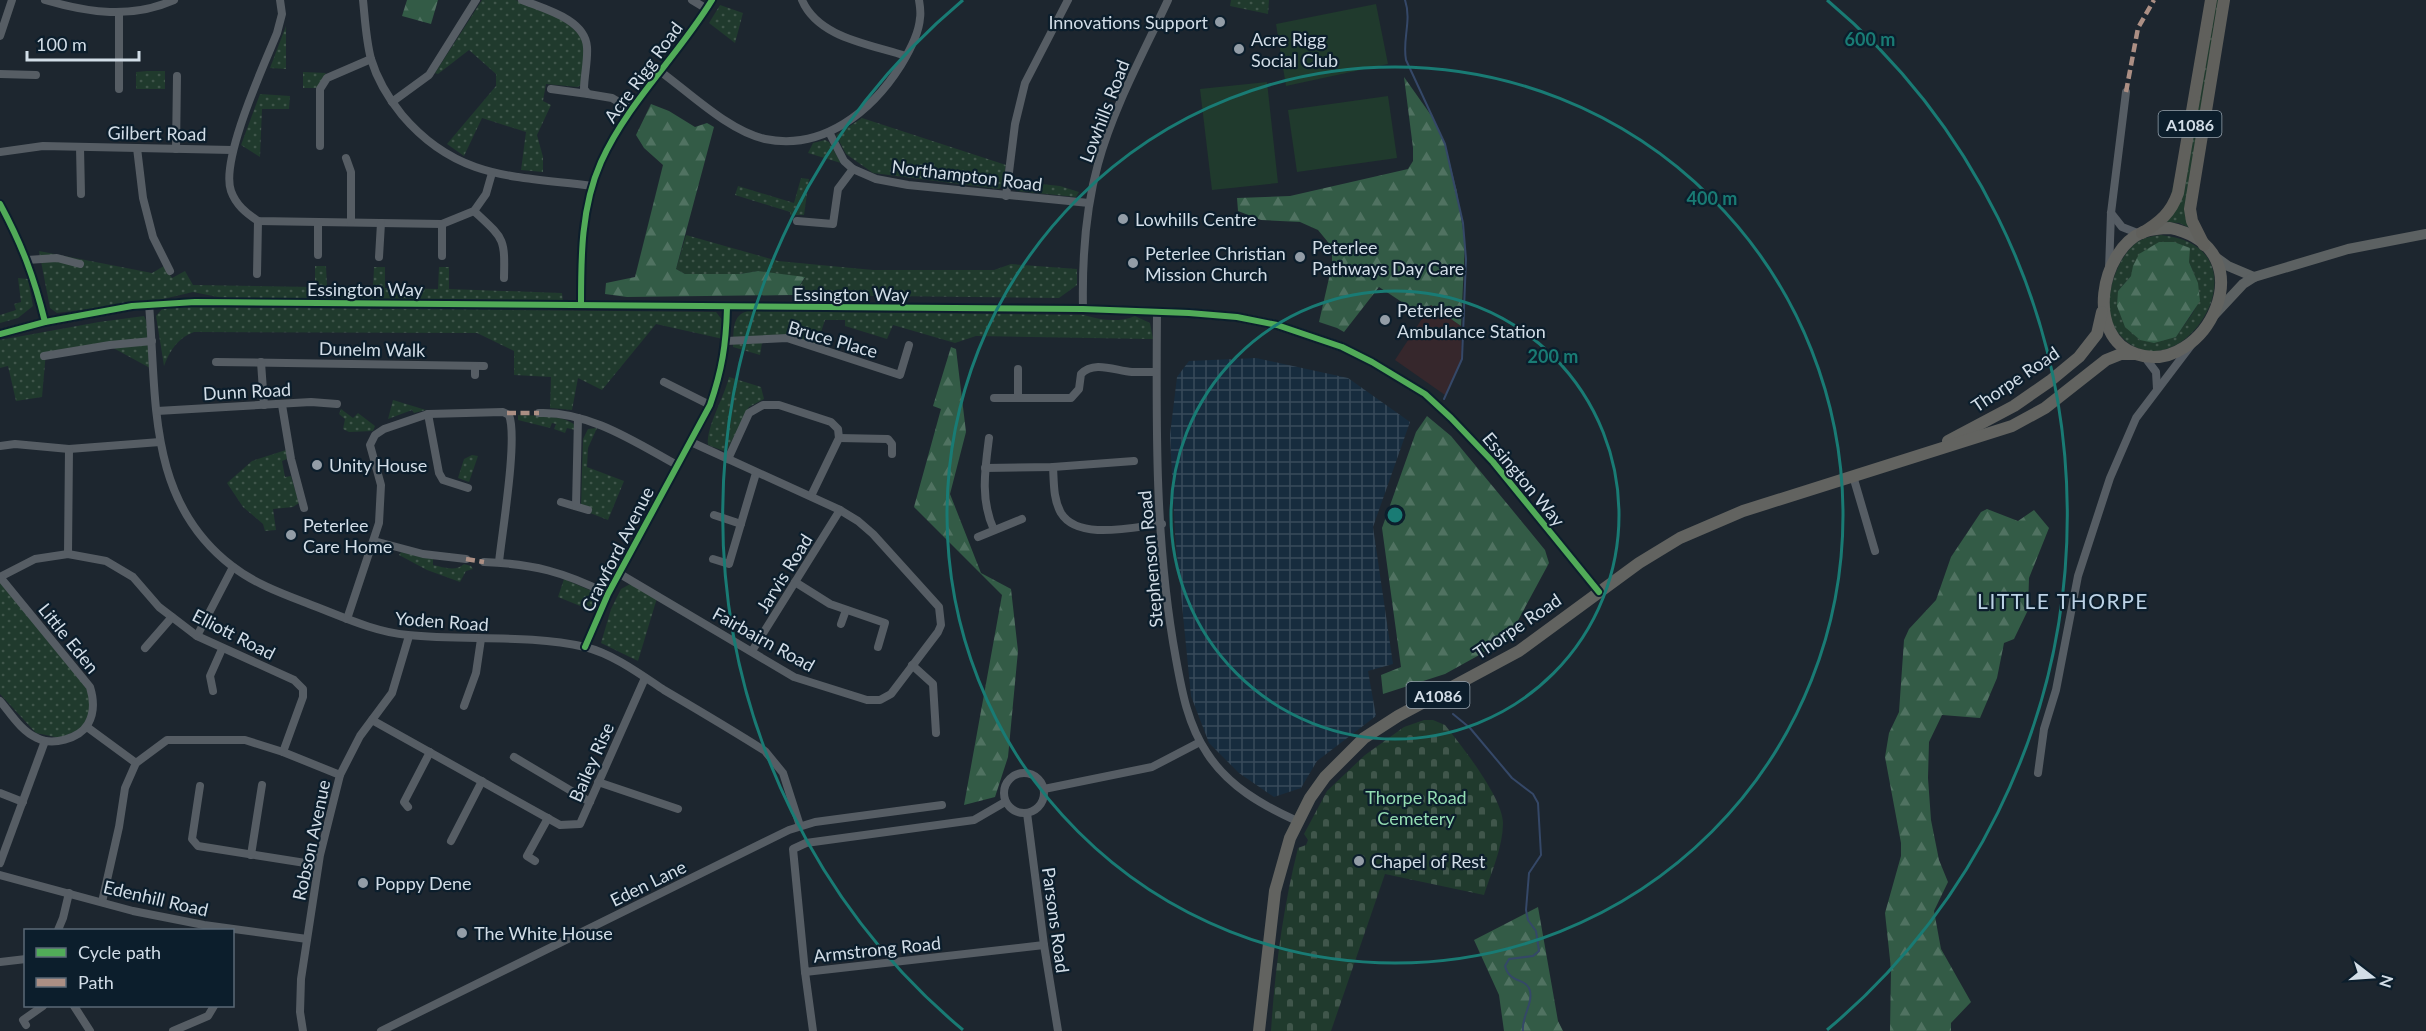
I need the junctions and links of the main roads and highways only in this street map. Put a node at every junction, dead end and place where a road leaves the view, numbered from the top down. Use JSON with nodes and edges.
{"nodes":[{"id":1,"x":2211,"y":0,"type":"edge"},
{"id":2,"x":2224,"y":0,"type":"edge"},
{"id":3,"x":2141,"y":233,"type":"junction"},
{"id":4,"x":2426,"y":234,"type":"edge"},
{"id":5,"x":2204,"y":245,"type":"junction"},
{"id":6,"x":2214,"y":256,"type":"junction"},
{"id":7,"x":2254,"y":277,"type":"junction"},
{"id":8,"x":2103,"y":308,"type":"junction"},
{"id":9,"x":2214,"y":314,"type":"junction"},
{"id":10,"x":2139,"y":355,"type":"junction"},
{"id":11,"x":1921,"y":455,"type":"junction"},
{"id":12,"x":1258,"y":1031,"type":"edge"}],
"edges":[{"from":1,"to":3,"type":"highway","number":"A1086"},
{"from":2,"to":5,"type":"highway","number":"A1086"},
{"from":3,"to":5,"type":"main road"},
{"from":3,"to":8,"type":"main road"},
{"from":4,"to":7,"type":"main road"},
{"from":5,"to":6,"type":"main road"},
{"from":6,"to":7,"type":"main road"},
{"from":6,"to":9,"type":"main road"},
{"from":7,"to":9,"type":"main road"},
{"from":8,"to":10,"type":"main road"},
{"from":8,"to":11,"type":"main road","name":"Thorpe Road","number":"A1086"},
{"from":9,"to":10,"type":"main road"},
{"from":10,"to":11,"type":"main road","name":"Thorpe Road","number":"A1086"},
{"from":11,"to":12,"type":"main road","name":"Thorpe Road","number":"A1086"}]}
